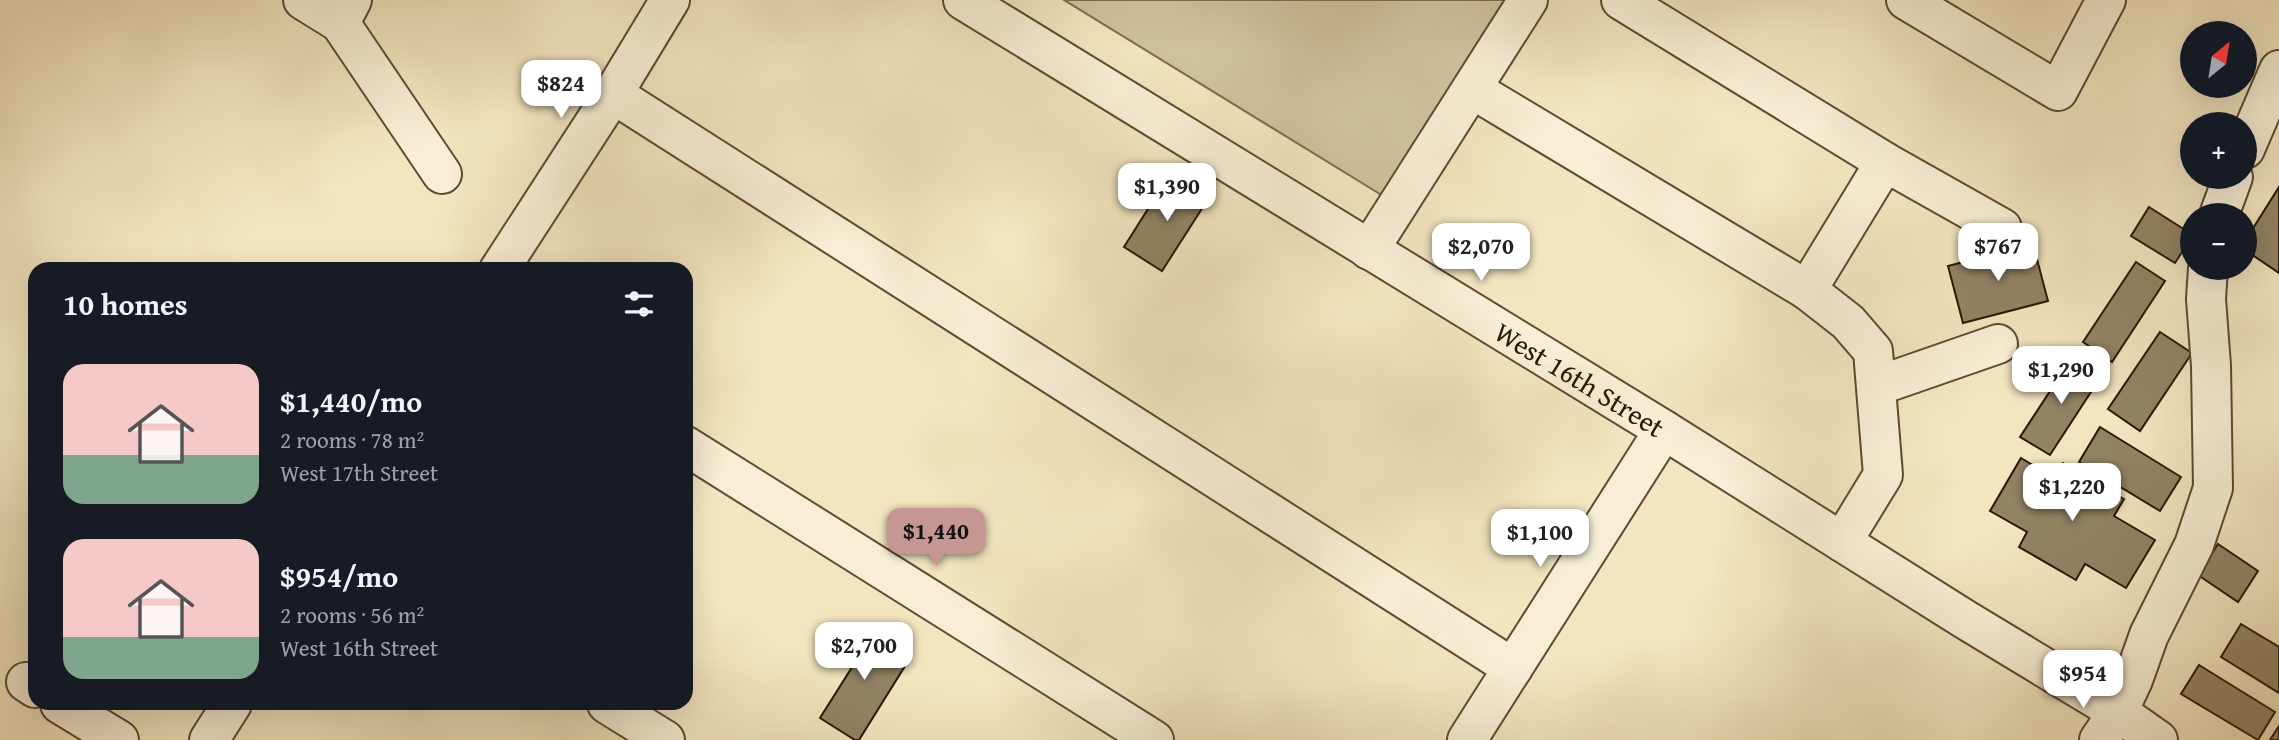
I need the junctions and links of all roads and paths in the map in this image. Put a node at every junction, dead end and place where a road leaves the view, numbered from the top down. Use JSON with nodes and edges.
{"nodes":[{"id":1,"x":303,"y":0,"type":"edge"},
{"id":2,"x":670,"y":0,"type":"edge"},
{"id":3,"x":962,"y":0,"type":"edge"},
{"id":4,"x":1528,"y":0,"type":"edge"},
{"id":5,"x":1621,"y":0,"type":"edge"},
{"id":6,"x":1906,"y":0,"type":"edge"},
{"id":7,"x":2106,"y":0,"type":"edge"},
{"id":8,"x":346,"y":11,"type":"edge"},
{"id":9,"x":2279,"y":70,"type":"edge"},
{"id":10,"x":1472,"y":89,"type":"junction"},
{"id":11,"x":613,"y":94,"type":"junction"},
{"id":12,"x":2257,"y":121,"type":"edge"},
{"id":13,"x":1885,"y":162,"type":"junction"},
{"id":14,"x":442,"y":174,"type":"dead end"},
{"id":15,"x":2002,"y":228,"type":"dead end"},
{"id":16,"x":1369,"y":250,"type":"junction"},
{"id":17,"x":504,"y":262,"type":"edge"},
{"id":18,"x":2207,"y":280,"type":"edge"},
{"id":19,"x":1807,"y":290,"type":"junction"},
{"id":20,"x":1998,"y":344,"type":"dead end"},
{"id":21,"x":1877,"y":386,"type":"junction"},
{"id":22,"x":1664,"y":430,"type":"junction"},
{"id":23,"x":693,"y":450,"type":"edge"},
{"id":24,"x":1842,"y":542,"type":"junction"},
{"id":25,"x":1513,"y":668,"type":"junction"},
{"id":26,"x":70,"y":710,"type":"edge"},
{"id":27,"x":228,"y":710,"type":"edge"},
{"id":28,"x":617,"y":710,"type":"edge"},
{"id":29,"x":2108,"y":726,"type":"edge"},
{"id":30,"x":119,"y":740,"type":"edge"},
{"id":31,"x":209,"y":740,"type":"edge"},
{"id":32,"x":665,"y":740,"type":"edge"},
{"id":33,"x":1154,"y":740,"type":"edge"},
{"id":34,"x":1467,"y":740,"type":"edge"},
{"id":35,"x":2158,"y":740,"type":"edge"}],
"edges":[{"from":1,"to":8,"type":"street"},
{"from":2,"to":11,"type":"street"},
{"from":3,"to":16,"type":"street","name":"West 16th Street"},
{"from":4,"to":10,"type":"street"},
{"from":5,"to":13,"type":"street"},
{"from":6,"to":7,"type":"street"},
{"from":8,"to":14,"type":"street"},
{"from":9,"to":12,"type":"street"},
{"from":10,"to":16,"type":"street"},
{"from":10,"to":19,"type":"street"},
{"from":11,"to":17,"type":"street"},
{"from":11,"to":25,"type":"street"},
{"from":13,"to":15,"type":"street"},
{"from":13,"to":19,"type":"street"},
{"from":16,"to":22,"type":"street","name":"West 16th Street"},
{"from":18,"to":29,"type":"street"},
{"from":19,"to":21,"type":"street"},
{"from":20,"to":21,"type":"street"},
{"from":21,"to":24,"type":"street"},
{"from":22,"to":24,"type":"street","name":"West 16th Street"},
{"from":22,"to":25,"type":"street"},
{"from":23,"to":33,"type":"street"},
{"from":24,"to":29,"type":"street","name":"West 16th Street"},
{"from":25,"to":34,"type":"street"},
{"from":26,"to":30,"type":"street"},
{"from":27,"to":31,"type":"street"},
{"from":28,"to":32,"type":"street"},
{"from":29,"to":35,"type":"street","name":"West 16th Street"}]}
